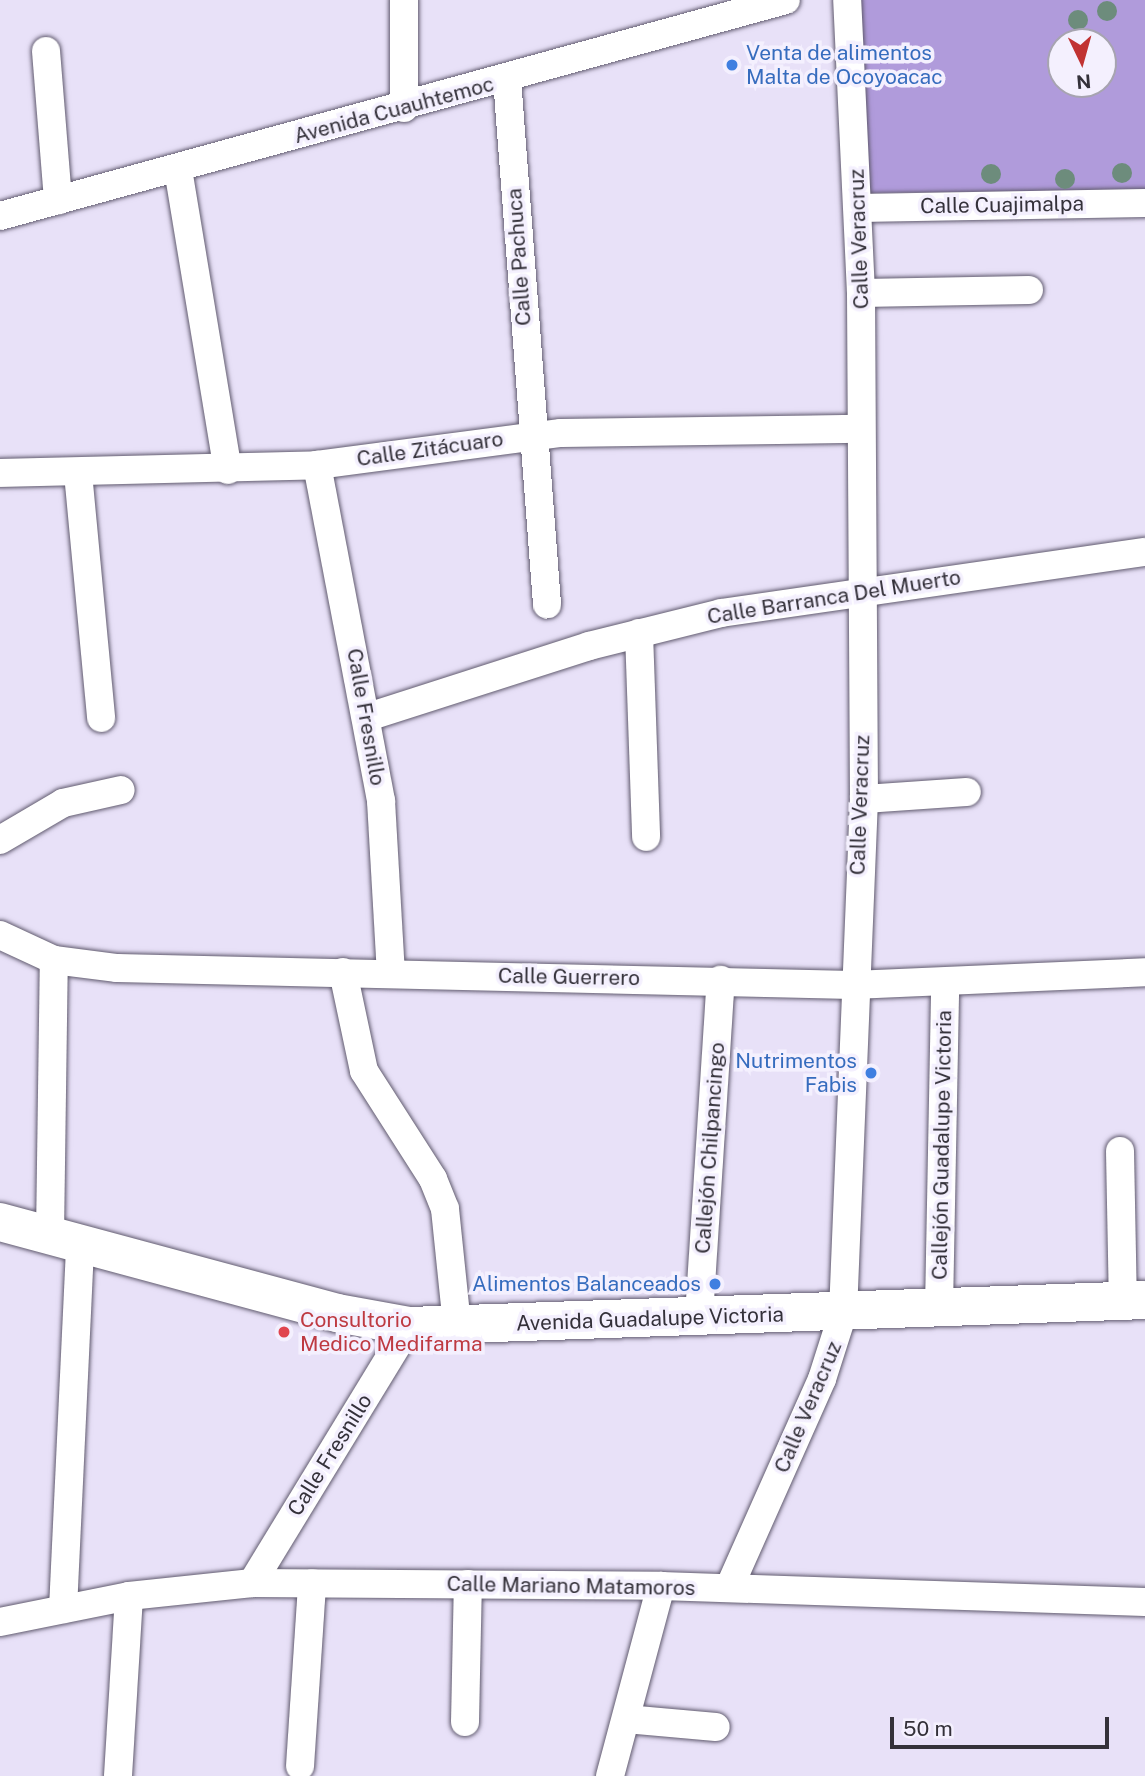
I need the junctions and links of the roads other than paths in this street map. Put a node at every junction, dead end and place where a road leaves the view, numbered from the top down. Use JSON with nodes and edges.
{"nodes":[{"id":1,"x":404,"y":0,"type":"edge"},
{"id":2,"x":786,"y":0,"type":"edge"},
{"id":3,"x":847,"y":0,"type":"edge"},
{"id":4,"x":46,"y":51,"type":"dead end"},
{"id":5,"x":507,"y":79,"type":"junction"},
{"id":6,"x":404,"y":107,"type":"junction"},
{"id":7,"x":178,"y":169,"type":"junction"},
{"id":8,"x":58,"y":201,"type":"junction"},
{"id":9,"x":1145,"y":203,"type":"edge"},
{"id":10,"x":859,"y":208,"type":"junction"},
{"id":11,"x":0,"y":216,"type":"edge"},
{"id":12,"x":1028,"y":290,"type":"dead end"},
{"id":13,"x":861,"y":293,"type":"junction"},
{"id":14,"x":860,"y":429,"type":"junction"},
{"id":15,"x":531,"y":435,"type":"junction"},
{"id":16,"x":317,"y":465,"type":"junction"},
{"id":17,"x":228,"y":470,"type":"junction"},
{"id":18,"x":0,"y":473,"type":"edge"},
{"id":19,"x":78,"y":473,"type":"junction"},
{"id":20,"x":1145,"y":552,"type":"edge"},
{"id":21,"x":862,"y":589,"type":"junction"},
{"id":22,"x":547,"y":604,"type":"dead end"},
{"id":23,"x":639,"y":633,"type":"junction"},
{"id":24,"x":368,"y":717,"type":"junction"},
{"id":25,"x":101,"y":718,"type":"dead end"},
{"id":26,"x":121,"y":790,"type":"dead end"},
{"id":27,"x":967,"y":792,"type":"dead end"},
{"id":28,"x":864,"y":799,"type":"junction"},
{"id":29,"x":646,"y":836,"type":"dead end"},
{"id":30,"x":0,"y":840,"type":"edge"},
{"id":31,"x":0,"y":935,"type":"edge"},
{"id":32,"x":54,"y":960,"type":"junction"},
{"id":33,"x":343,"y":972,"type":"junction"},
{"id":34,"x":1145,"y":972,"type":"edge"},
{"id":35,"x":391,"y":973,"type":"junction"},
{"id":36,"x":721,"y":980,"type":"junction"},
{"id":37,"x":945,"y":982,"type":"junction"},
{"id":38,"x":853,"y":985,"type":"junction"},
{"id":39,"x":1119,"y":1151,"type":"dead end"},
{"id":40,"x":0,"y":1222,"type":"edge"},
{"id":41,"x":65,"y":1240,"type":"junction"},
{"id":42,"x":1134,"y":1301,"type":"edge"},
{"id":43,"x":939,"y":1308,"type":"junction"},
{"id":44,"x":843,"y":1313,"type":"junction"},
{"id":45,"x":699,"y":1315,"type":"junction"},
{"id":46,"x":457,"y":1325,"type":"junction"},
{"id":47,"x":409,"y":1326,"type":"junction"},
{"id":48,"x":252,"y":1583,"type":"junction"},
{"id":49,"x":312,"y":1583,"type":"junction"},
{"id":50,"x":468,"y":1584,"type":"junction"},
{"id":51,"x":661,"y":1586,"type":"junction"},
{"id":52,"x":729,"y":1588,"type":"junction"},
{"id":53,"x":129,"y":1595,"type":"junction"},
{"id":54,"x":1145,"y":1602,"type":"edge"},
{"id":55,"x":63,"y":1609,"type":"junction"},
{"id":56,"x":0,"y":1622,"type":"edge"},
{"id":57,"x":626,"y":1719,"type":"junction"},
{"id":58,"x":465,"y":1722,"type":"dead end"},
{"id":59,"x":716,"y":1727,"type":"dead end"},
{"id":60,"x":300,"y":1766,"type":"dead end"},
{"id":61,"x":118,"y":1776,"type":"edge"},
{"id":62,"x":610,"y":1776,"type":"edge"}],
"edges":[{"from":1,"to":6,"type":"street"},
{"from":2,"to":5,"type":"street","name":"Avenida Cuauhtemoc"},
{"from":3,"to":10,"type":"street","name":"Calle Veracruz"},
{"from":4,"to":8,"type":"street"},
{"from":5,"to":6,"type":"street","name":"Avenida Cuauhtemoc"},
{"from":5,"to":15,"type":"street","name":"Calle Pachuca"},
{"from":6,"to":7,"type":"street","name":"Avenida Cuauhtemoc"},
{"from":7,"to":8,"type":"street","name":"Avenida Cuauhtemoc"},
{"from":7,"to":17,"type":"street"},
{"from":8,"to":11,"type":"street","name":"Avenida Cuauhtemoc"},
{"from":9,"to":10,"type":"street","name":"Calle Cuajimalpa"},
{"from":10,"to":13,"type":"street","name":"Calle Veracruz"},
{"from":12,"to":13,"type":"street"},
{"from":13,"to":14,"type":"street","name":"Calle Veracruz"},
{"from":14,"to":15,"type":"street","name":"Calle Zitácuaro"},
{"from":14,"to":21,"type":"street","name":"Calle Veracruz"},
{"from":15,"to":16,"type":"street","name":"Calle Zitácuaro"},
{"from":15,"to":22,"type":"street","name":"Calle Pachuca"},
{"from":16,"to":17,"type":"street","name":"Calle Zitácuaro"},
{"from":16,"to":24,"type":"street","name":"Calle Fresnillo"},
{"from":17,"to":19,"type":"street","name":"Calle Zitácuaro"},
{"from":18,"to":19,"type":"street","name":"Calle Zitácuaro"},
{"from":19,"to":25,"type":"street"},
{"from":20,"to":21,"type":"street","name":"Calle Barranca Del Muerto"},
{"from":21,"to":23,"type":"street","name":"Calle Barranca Del Muerto"},
{"from":21,"to":28,"type":"street","name":"Calle Veracruz"},
{"from":23,"to":24,"type":"street","name":"Calle Barranca Del Muerto"},
{"from":23,"to":29,"type":"street"},
{"from":24,"to":35,"type":"street","name":"Calle Fresnillo"},
{"from":26,"to":30,"type":"street"},
{"from":27,"to":28,"type":"street"},
{"from":28,"to":38,"type":"street","name":"Calle Veracruz"},
{"from":31,"to":32,"type":"street","name":"Calle Guerrero"},
{"from":32,"to":33,"type":"street","name":"Calle Guerrero"},
{"from":32,"to":41,"type":"street"},
{"from":33,"to":35,"type":"street","name":"Calle Guerrero"},
{"from":33,"to":46,"type":"street"},
{"from":34,"to":37,"type":"street","name":"Calle Guerrero"},
{"from":35,"to":36,"type":"street","name":"Calle Guerrero"},
{"from":36,"to":38,"type":"street","name":"Calle Guerrero"},
{"from":36,"to":45,"type":"street","name":"Callejón Chilpancingo"},
{"from":37,"to":38,"type":"street","name":"Calle Guerrero"},
{"from":37,"to":43,"type":"street","name":"Callejón Guadalupe Victoria"},
{"from":38,"to":44,"type":"street","name":"Calle Veracruz"},
{"from":39,"to":42,"type":"street"},
{"from":40,"to":41,"type":"main road","name":"Avenida Guadalupe Victoria"},
{"from":41,"to":47,"type":"main road","name":"Avenida Guadalupe Victoria"},
{"from":41,"to":55,"type":"street"},
{"from":42,"to":43,"type":"main road","name":"Avenida Guadalupe Victoria"},
{"from":43,"to":44,"type":"main road","name":"Avenida Guadalupe Victoria"},
{"from":44,"to":45,"type":"main road","name":"Avenida Guadalupe Victoria"},
{"from":44,"to":52,"type":"street","name":"Calle Veracruz"},
{"from":45,"to":46,"type":"main road","name":"Avenida Guadalupe Victoria"},
{"from":46,"to":47,"type":"main road","name":"Avenida Guadalupe Victoria"},
{"from":47,"to":48,"type":"street","name":"Calle Fresnillo"},
{"from":48,"to":49,"type":"street","name":"Calle Mariano Matamoros"},
{"from":48,"to":53,"type":"street","name":"Calle Mariano Matamoros"},
{"from":49,"to":50,"type":"street","name":"Calle Mariano Matamoros"},
{"from":49,"to":60,"type":"street"},
{"from":50,"to":51,"type":"street","name":"Calle Mariano Matamoros"},
{"from":50,"to":58,"type":"street"},
{"from":51,"to":52,"type":"street","name":"Calle Mariano Matamoros"},
{"from":51,"to":57,"type":"street"},
{"from":52,"to":54,"type":"street","name":"Calle Mariano Matamoros"},
{"from":53,"to":55,"type":"street","name":"Calle Mariano Matamoros"},
{"from":53,"to":61,"type":"street"},
{"from":55,"to":56,"type":"street","name":"Calle Mariano Matamoros"},
{"from":57,"to":59,"type":"street"},
{"from":57,"to":62,"type":"street"}]}
